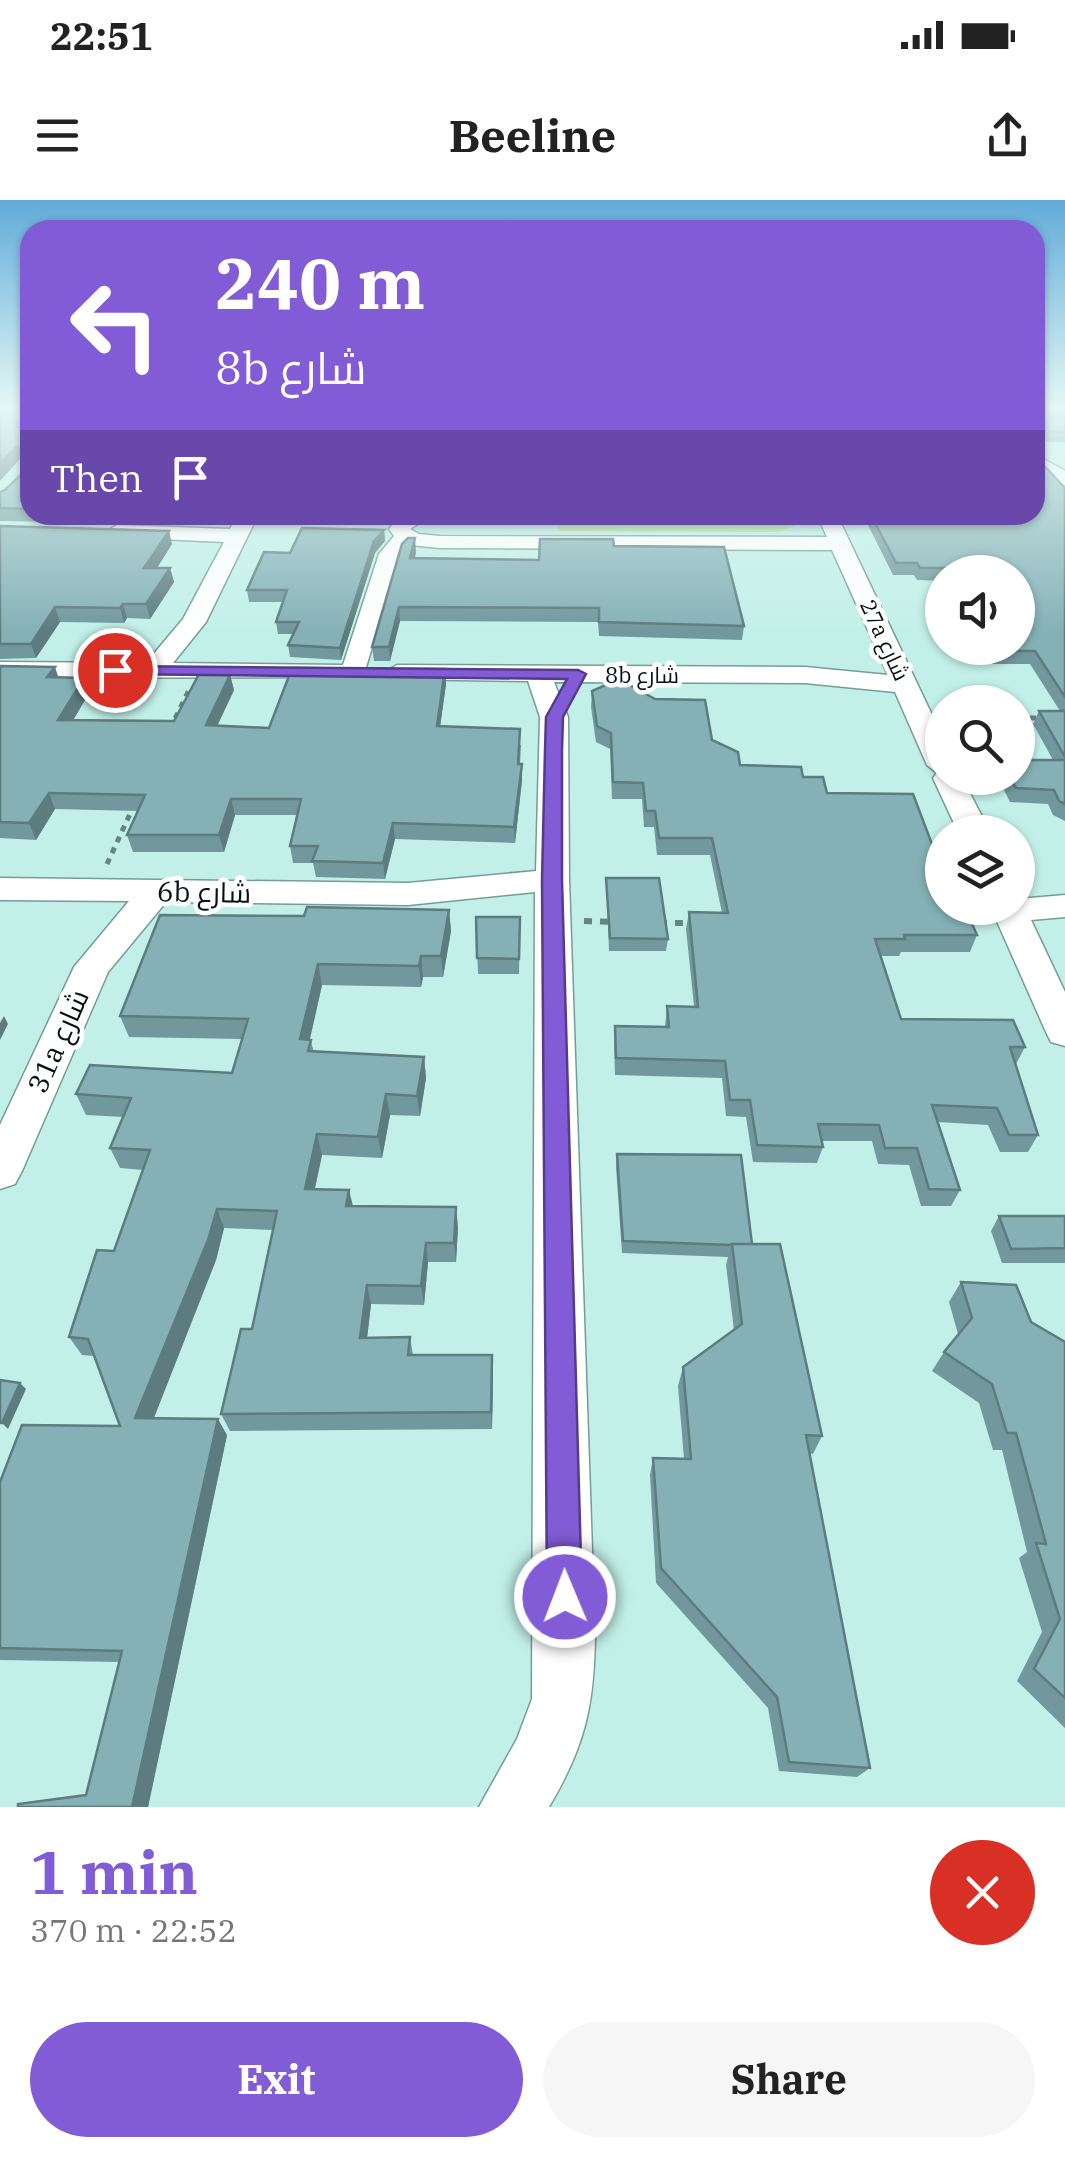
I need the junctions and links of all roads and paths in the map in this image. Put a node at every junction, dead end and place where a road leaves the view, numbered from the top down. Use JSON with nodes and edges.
{"nodes":[{"id":1,"x":400,"y":525,"type":"edge"},
{"id":2,"x":468,"y":525,"type":"edge"},
{"id":3,"x":831,"y":525,"type":"edge"},
{"id":4,"x":242,"y":526,"type":"edge"},
{"id":5,"x":89,"y":530,"type":"edge"},
{"id":6,"x":406,"y":536,"type":"junction"},
{"id":7,"x":504,"y":542,"type":"junction"},
{"id":8,"x":840,"y":544,"type":"junction"},
{"id":9,"x":194,"y":622,"type":"junction"},
{"id":10,"x":0,"y":670,"type":"edge"},
{"id":11,"x":154,"y":670,"type":"junction"},
{"id":12,"x":190,"y":671,"type":"junction"},
{"id":13,"x":354,"y":672,"type":"junction"},
{"id":14,"x":578,"y":674,"type":"junction"},
{"id":15,"x":902,"y":677,"type":"junction"},
{"id":16,"x":546,"y":696,"type":"junction"},
{"id":17,"x":1035,"y":718,"type":"edge"},
{"id":18,"x":1049,"y":718,"type":"edge"},
{"id":19,"x":925,"y":728,"type":"edge"},
{"id":20,"x":166,"y":738,"type":"edge"},
{"id":21,"x":142,"y":789,"type":"edge"},
{"id":22,"x":0,"y":889,"type":"edge"},
{"id":23,"x":1065,"y":889,"type":"edge"},
{"id":24,"x":98,"y":891,"type":"junction"},
{"id":25,"x":156,"y":892,"type":"junction"},
{"id":26,"x":1035,"y":896,"type":"edge"},
{"id":27,"x":1035,"y":903,"type":"edge"},
{"id":28,"x":553,"y":905,"type":"junction"},
{"id":29,"x":1065,"y":906,"type":"edge"},
{"id":30,"x":630,"y":922,"type":"edge"},
{"id":31,"x":650,"y":923,"type":"edge"},
{"id":32,"x":708,"y":924,"type":"edge"},
{"id":33,"x":1021,"y":925,"type":"edge"},
{"id":34,"x":92,"y":966,"type":"junction"},
{"id":35,"x":1065,"y":1032,"type":"edge"},
{"id":36,"x":0,"y":1170,"type":"edge"},
{"id":37,"x":512,"y":1807,"type":"edge"}],
"edges":[{"from":1,"to":6,"type":"street"},
{"from":2,"to":7,"type":"street"},
{"from":3,"to":8,"type":"street","name":"27a شارع"},
{"from":4,"to":5,"type":"street"},
{"from":4,"to":9,"type":"street"},
{"from":6,"to":7,"type":"street"},
{"from":6,"to":13,"type":"street"},
{"from":7,"to":8,"type":"street"},
{"from":8,"to":15,"type":"street","name":"27a شارع"},
{"from":9,"to":11,"type":"street"},
{"from":9,"to":12,"type":"street"},
{"from":10,"to":11,"type":"street","name":"8b شارع"},
{"from":11,"to":12,"type":"street","name":"8b شارع"},
{"from":12,"to":13,"type":"street","name":"8b شارع"},
{"from":12,"to":20,"type":"path"},
{"from":13,"to":16,"type":"street","name":"8b شارع"},
{"from":14,"to":15,"type":"street","name":"8b شارع"},
{"from":14,"to":16,"type":"street"},
{"from":14,"to":16,"type":"street","name":"8b شارع"},
{"from":15,"to":19,"type":"street","name":"27a شارع"},
{"from":16,"to":28,"type":"street"},
{"from":17,"to":18,"type":"path"},
{"from":21,"to":24,"type":"path"},
{"from":22,"to":24,"type":"street","name":"6b شارع"},
{"from":23,"to":26,"type":"street"},
{"from":24,"to":25,"type":"street","name":"6b شارع"},
{"from":24,"to":34,"type":"street","name":"31a شارع"},
{"from":25,"to":28,"type":"street","name":"6b شارع"},
{"from":25,"to":34,"type":"street","name":"31a شارع"},
{"from":27,"to":29,"type":"street"},
{"from":28,"to":30,"type":"path"},
{"from":28,"to":37,"type":"street"},
{"from":31,"to":32,"type":"path"},
{"from":33,"to":35,"type":"street"},
{"from":34,"to":36,"type":"street","name":"31a شارع"}]}
